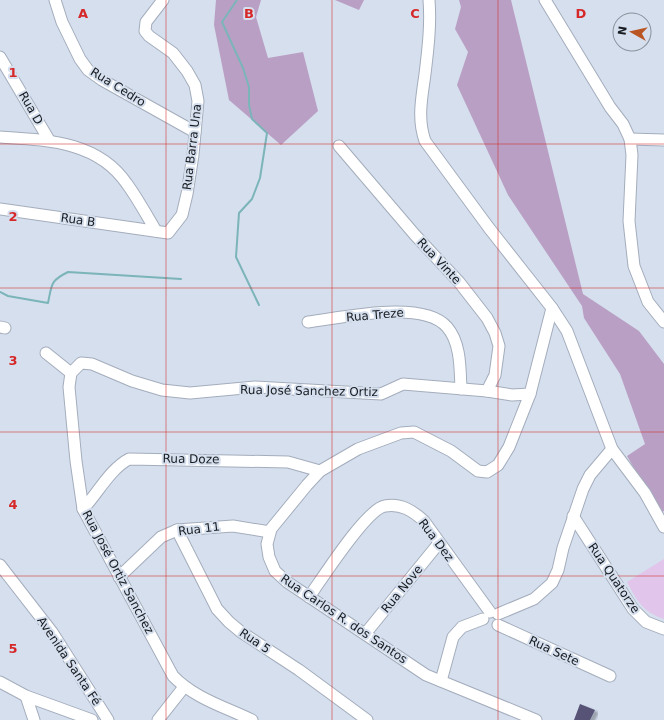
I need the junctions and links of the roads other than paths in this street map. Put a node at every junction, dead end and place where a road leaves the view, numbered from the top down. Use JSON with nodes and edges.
{"nodes":[{"id":1,"x":55,"y":0,"type":"edge"},
{"id":2,"x":163,"y":0,"type":"edge"},
{"id":3,"x":429,"y":0,"type":"edge"},
{"id":4,"x":545,"y":0,"type":"edge"},
{"id":5,"x":0,"y":57,"type":"edge"},
{"id":6,"x":194,"y":132,"type":"junction"},
{"id":7,"x":0,"y":137,"type":"edge"},
{"id":8,"x":630,"y":139,"type":"junction"},
{"id":9,"x":49,"y":140,"type":"junction"},
{"id":10,"x":664,"y":140,"type":"edge"},
{"id":11,"x":339,"y":146,"type":"dead end"},
{"id":12,"x":0,"y":209,"type":"edge"},
{"id":13,"x":156,"y":231,"type":"junction"},
{"id":14,"x":552,"y":308,"type":"junction"},
{"id":15,"x":308,"y":322,"type":"dead end"},
{"id":16,"x":664,"y":322,"type":"edge"},
{"id":17,"x":46,"y":353,"type":"dead end"},
{"id":18,"x":71,"y":372,"type":"junction"},
{"id":19,"x":461,"y":389,"type":"junction"},
{"id":20,"x":487,"y":391,"type":"junction"},
{"id":21,"x":530,"y":394,"type":"junction"},
{"id":22,"x":612,"y":449,"type":"junction"},
{"id":23,"x":320,"y":471,"type":"junction"},
{"id":24,"x":84,"y":509,"type":"junction"},
{"id":25,"x":573,"y":516,"type":"junction"},
{"id":26,"x":664,"y":527,"type":"edge"},
{"id":27,"x":178,"y":530,"type":"junction"},
{"id":28,"x":270,"y":532,"type":"junction"},
{"id":29,"x":439,"y":543,"type":"junction"},
{"id":30,"x":0,"y":566,"type":"edge"},
{"id":31,"x":119,"y":577,"type":"junction"},
{"id":32,"x":309,"y":597,"type":"junction"},
{"id":33,"x":492,"y":618,"type":"junction"},
{"id":34,"x":664,"y":629,"type":"edge"},
{"id":35,"x":365,"y":634,"type":"junction"},
{"id":36,"x":610,"y":676,"type":"dead end"},
{"id":37,"x":441,"y":681,"type":"junction"},
{"id":38,"x":0,"y":682,"type":"edge"},
{"id":39,"x":184,"y":687,"type":"junction"},
{"id":40,"x":26,"y":696,"type":"junction"},
{"id":41,"x":34,"y":720,"type":"edge"},
{"id":42,"x":92,"y":720,"type":"edge"},
{"id":43,"x":108,"y":720,"type":"edge"},
{"id":44,"x":158,"y":720,"type":"edge"},
{"id":45,"x":252,"y":720,"type":"edge"},
{"id":46,"x":367,"y":720,"type":"edge"},
{"id":47,"x":536,"y":720,"type":"edge"}],
"edges":[{"from":1,"to":6,"type":"street","name":"Rua Cedro"},
{"from":2,"to":6,"type":"street","name":"Rua Barra Una"},
{"from":3,"to":14,"type":"street"},
{"from":4,"to":8,"type":"street"},
{"from":5,"to":9,"type":"street","name":"Rua D"},
{"from":6,"to":13,"type":"street","name":"Rua Barra Una"},
{"from":7,"to":9,"type":"street"},
{"from":8,"to":10,"type":"street"},
{"from":8,"to":16,"type":"street"},
{"from":9,"to":13,"type":"street"},
{"from":11,"to":20,"type":"street","name":"Rua Vinte"},
{"from":12,"to":13,"type":"street","name":"Rua B"},
{"from":14,"to":21,"type":"street"},
{"from":14,"to":22,"type":"street"},
{"from":15,"to":19,"type":"street","name":"Rua Treze"},
{"from":17,"to":18,"type":"street"},
{"from":18,"to":19,"type":"street","name":"Rua José Sanchez Ortiz"},
{"from":18,"to":24,"type":"street","name":"Rua José Ortiz Sanchez"},
{"from":19,"to":20,"type":"street","name":"Rua José Sanchez Ortiz"},
{"from":20,"to":21,"type":"street","name":"Rua José Sanchez Ortiz"},
{"from":21,"to":23,"type":"street"},
{"from":22,"to":25,"type":"street"},
{"from":22,"to":26,"type":"street"},
{"from":23,"to":24,"type":"street","name":"Rua Doze"},
{"from":23,"to":28,"type":"street"},
{"from":24,"to":31,"type":"street","name":"Rua José Ortiz Sanchez"},
{"from":25,"to":33,"type":"street"},
{"from":25,"to":34,"type":"street","name":"Rua Quatorze"},
{"from":27,"to":28,"type":"street","name":"Rua 11"},
{"from":27,"to":31,"type":"street","name":"Rua 11"},
{"from":27,"to":46,"type":"street","name":"Rua 5"},
{"from":28,"to":32,"type":"street","name":"Rua Carlos R. dos Santos"},
{"from":29,"to":32,"type":"street","name":"Rua Dez"},
{"from":29,"to":33,"type":"street","name":"Rua Dez"},
{"from":29,"to":35,"type":"street","name":"Rua Nove"},
{"from":30,"to":43,"type":"street","name":"Avenida Santa Fé"},
{"from":31,"to":39,"type":"street","name":"Rua José Ortiz Sanchez"},
{"from":32,"to":35,"type":"street","name":"Rua Carlos R. dos Santos"},
{"from":33,"to":36,"type":"street","name":"Rua Sete"},
{"from":33,"to":37,"type":"street"},
{"from":35,"to":37,"type":"street","name":"Rua Carlos R. dos Santos"},
{"from":37,"to":47,"type":"street","name":"Rua Carlos R. dos Santos"},
{"from":38,"to":40,"type":"street"},
{"from":39,"to":44,"type":"street"},
{"from":39,"to":45,"type":"street","name":"Rua José Ortiz Sanchez"},
{"from":40,"to":41,"type":"street"},
{"from":40,"to":42,"type":"street"}]}
